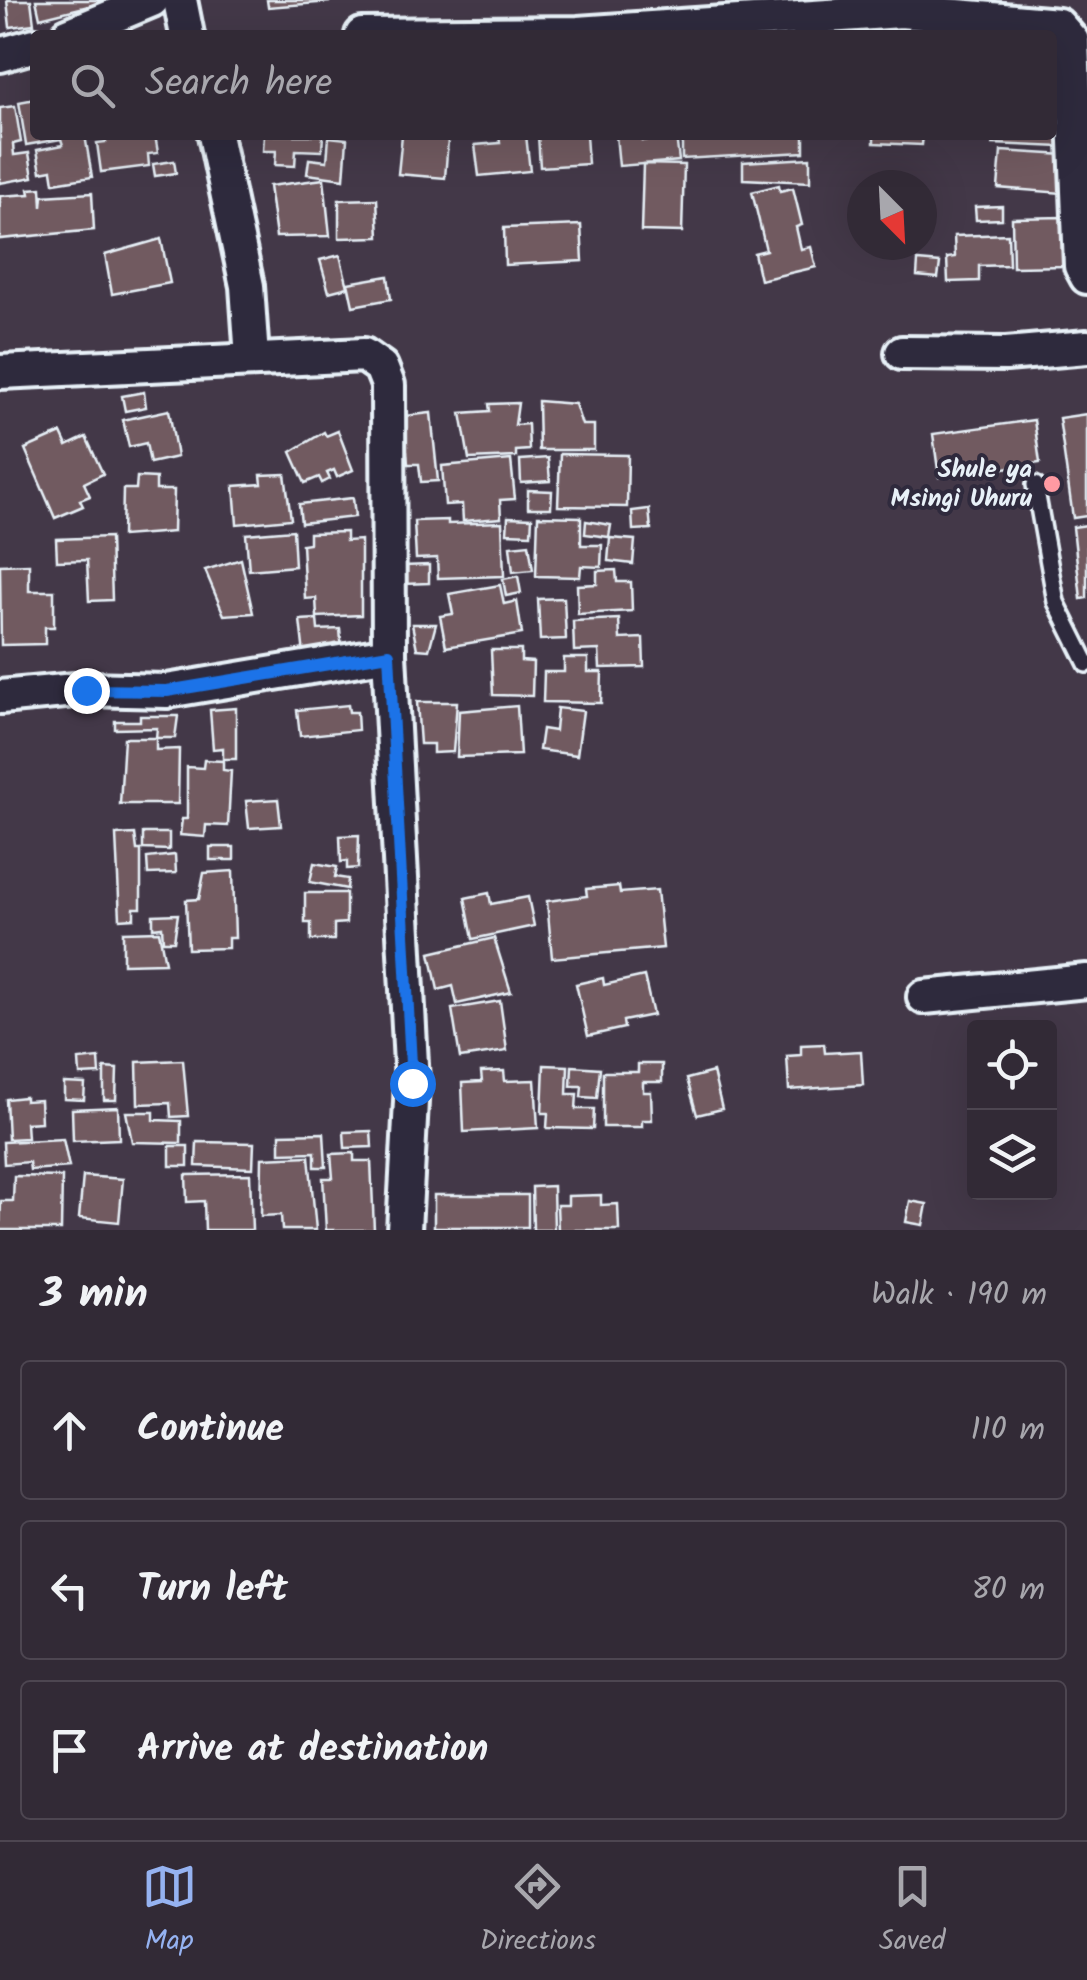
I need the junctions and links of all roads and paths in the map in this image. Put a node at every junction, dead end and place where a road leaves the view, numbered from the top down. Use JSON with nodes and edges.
{"nodes":[{"id":1,"x":152,"y":0,"type":"edge"},
{"id":2,"x":180,"y":0,"type":"edge"},
{"id":3,"x":80,"y":30,"type":"edge"},
{"id":4,"x":186,"y":30,"type":"edge"},
{"id":5,"x":622,"y":30,"type":"edge"},
{"id":6,"x":30,"y":46,"type":"edge"},
{"id":7,"x":0,"y":55,"type":"edge"},
{"id":8,"x":216,"y":140,"type":"edge"},
{"id":9,"x":1087,"y":278,"type":"edge"},
{"id":10,"x":1087,"y":348,"type":"edge"},
{"id":11,"x":902,"y":353,"type":"dead end"},
{"id":12,"x":252,"y":358,"type":"junction"},
{"id":13,"x":0,"y":372,"type":"edge"},
{"id":14,"x":1035,"y":485,"type":"dead end"},
{"id":15,"x":389,"y":654,"type":"junction"},
{"id":16,"x":1087,"y":664,"type":"edge"},
{"id":17,"x":0,"y":697,"type":"edge"},
{"id":18,"x":1087,"y":981,"type":"edge"},
{"id":19,"x":924,"y":996,"type":"dead end"},
{"id":20,"x":404,"y":1230,"type":"edge"}],
"edges":[{"from":1,"to":3,"type":"street"},
{"from":2,"to":4,"type":"street"},
{"from":5,"to":9,"type":"street"},
{"from":6,"to":7,"type":"street"},
{"from":8,"to":12,"type":"street"},
{"from":10,"to":11,"type":"street"},
{"from":12,"to":13,"type":"street"},
{"from":12,"to":15,"type":"street"},
{"from":14,"to":16,"type":"lane"},
{"from":15,"to":17,"type":"street"},
{"from":15,"to":20,"type":"street"},
{"from":18,"to":19,"type":"street"}]}
